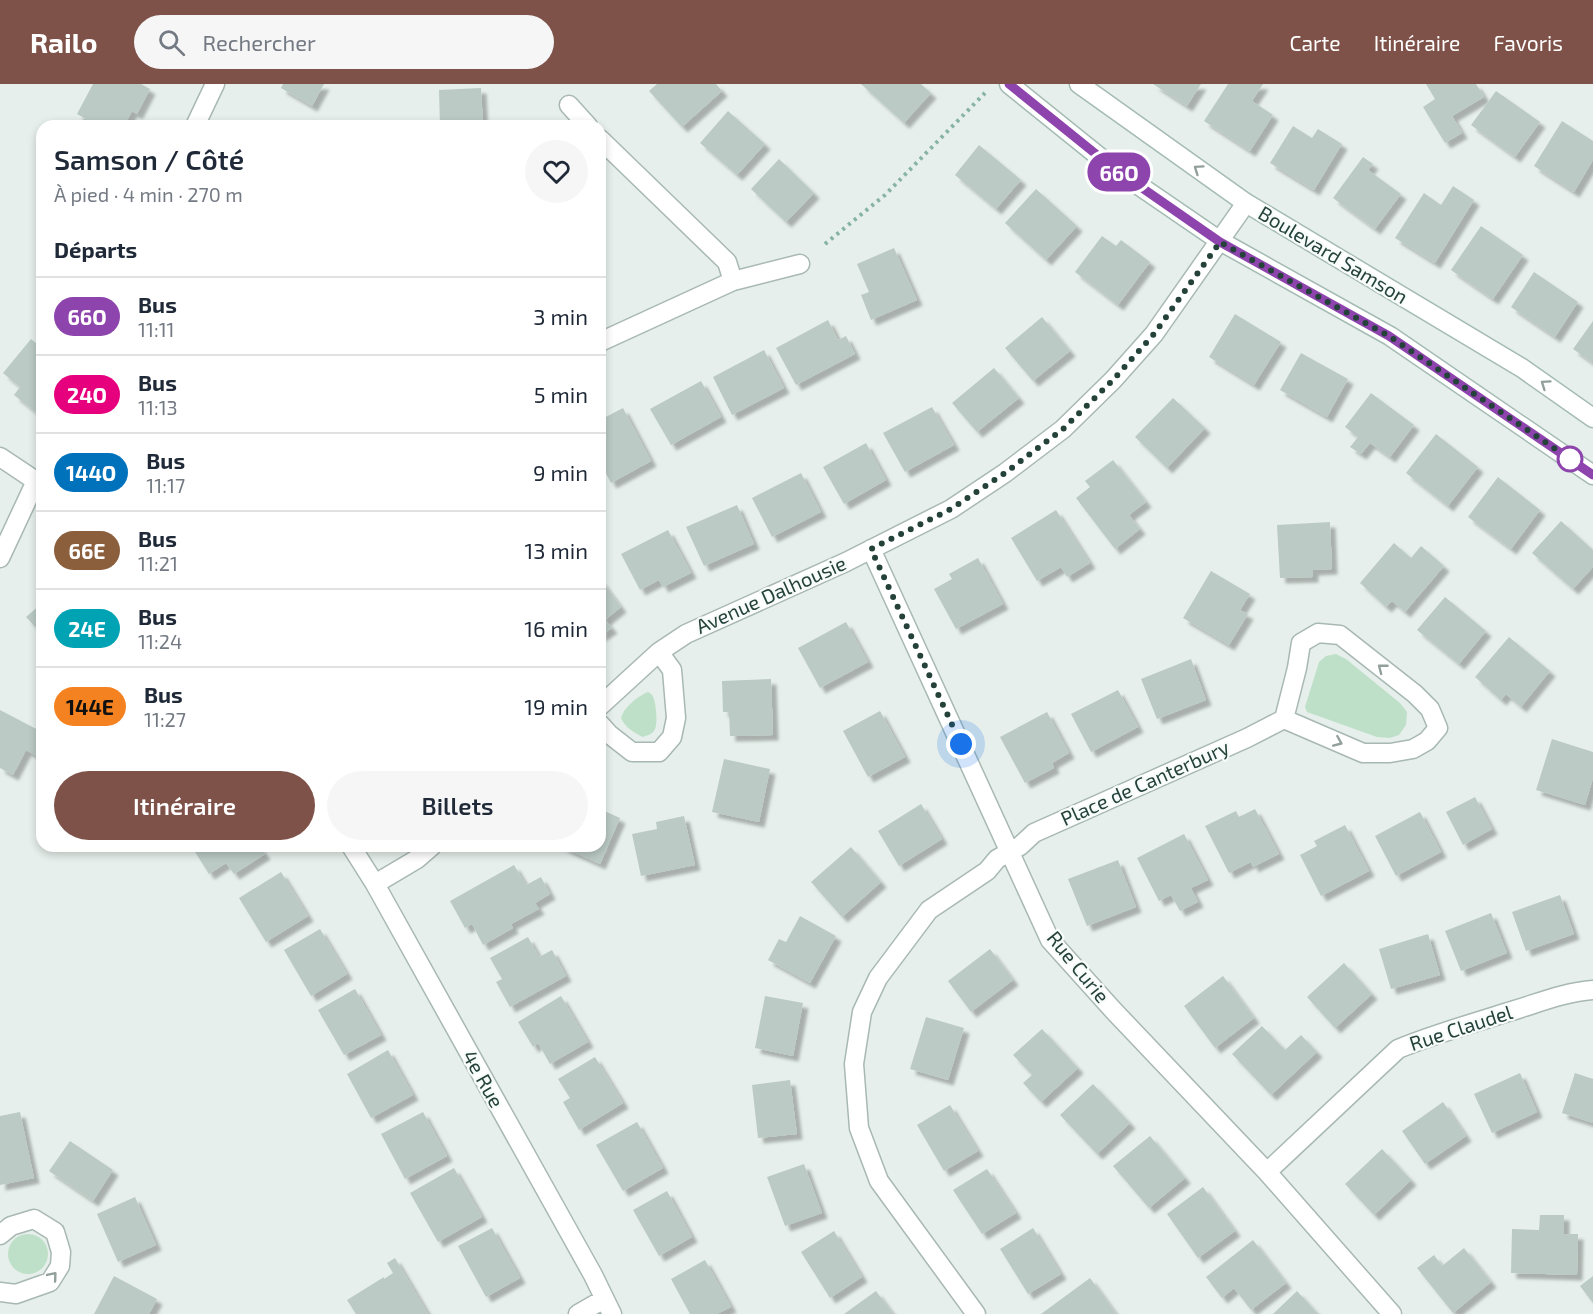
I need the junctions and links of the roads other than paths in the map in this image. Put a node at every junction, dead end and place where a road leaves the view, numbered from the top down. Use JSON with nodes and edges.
{"nodes":[{"id":1,"x":215,"y":84,"type":"edge"},
{"id":2,"x":1079,"y":84,"type":"edge"},
{"id":3,"x":1015,"y":86,"type":"edge"},
{"id":4,"x":569,"y":105,"type":"dead end"},
{"id":5,"x":198,"y":120,"type":"edge"},
{"id":6,"x":583,"y":120,"type":"edge"},
{"id":7,"x":606,"y":145,"type":"edge"},
{"id":8,"x":1246,"y":203,"type":"junction"},
{"id":9,"x":1220,"y":242,"type":"junction"},
{"id":10,"x":800,"y":264,"type":"dead end"},
{"id":11,"x":733,"y":282,"type":"junction"},
{"id":12,"x":606,"y":339,"type":"edge"},
{"id":13,"x":1593,"y":418,"type":"edge"},
{"id":14,"x":0,"y":457,"type":"edge"},
{"id":15,"x":1593,"y":474,"type":"edge"},
{"id":16,"x":36,"y":481,"type":"edge"},
{"id":17,"x":36,"y":489,"type":"edge"},
{"id":18,"x":871,"y":549,"type":"junction"},
{"id":19,"x":0,"y":558,"type":"edge"},
{"id":20,"x":659,"y":652,"type":"junction"},
{"id":21,"x":606,"y":701,"type":"edge"},
{"id":22,"x":1284,"y":719,"type":"junction"},
{"id":23,"x":606,"y":731,"type":"edge"},
{"id":24,"x":355,"y":852,"type":"edge"},
{"id":25,"x":425,"y":852,"type":"edge"},
{"id":26,"x":1010,"y":852,"type":"junction"},
{"id":27,"x":375,"y":884,"type":"junction"},
{"id":28,"x":1593,"y":990,"type":"edge"},
{"id":29,"x":1267,"y":1172,"type":"junction"},
{"id":30,"x":0,"y":1235,"type":"edge"},
{"id":31,"x":0,"y":1292,"type":"edge"},
{"id":32,"x":608,"y":1307,"type":"edge"},
{"id":33,"x":578,"y":1314,"type":"edge"},
{"id":34,"x":976,"y":1314,"type":"edge"},
{"id":35,"x":1392,"y":1314,"type":"edge"}],
"edges":[{"from":1,"to":5,"type":"street"},
{"from":8,"to":2,"type":"street","name":"Boulevard Samson","one_way":true},
{"from":3,"to":9,"type":"street","name":"Boulevard Samson"},
{"from":4,"to":6,"type":"street"},
{"from":7,"to":11,"type":"street"},
{"from":8,"to":9,"type":"street","name":"Avenue Dalhousie"},
{"from":13,"to":8,"type":"street","name":"Boulevard Samson","one_way":true},
{"from":9,"to":15,"type":"street","name":"Boulevard Samson"},
{"from":9,"to":18,"type":"street","name":"Avenue Dalhousie"},
{"from":10,"to":11,"type":"street"},
{"from":11,"to":12,"type":"street"},
{"from":14,"to":16,"type":"street"},
{"from":17,"to":19,"type":"street"},
{"from":18,"to":20,"type":"street","name":"Avenue Dalhousie"},
{"from":18,"to":26,"type":"street","name":"Rue Curie"},
{"from":20,"to":21,"type":"street","name":"Avenue Dalhousie"},
{"from":20,"to":23,"type":"street"},
{"from":22,"to":22,"type":"street","one_way":true},
{"from":22,"to":26,"type":"street","name":"Place de Canterbury"},
{"from":24,"to":27,"type":"street","name":"4e Rue"},
{"from":25,"to":27,"type":"street"},
{"from":26,"to":29,"type":"street","name":"Rue Curie"},
{"from":26,"to":34,"type":"street","name":"Place de Canterbury"},
{"from":27,"to":32,"type":"street","name":"4e Rue"},
{"from":28,"to":29,"type":"street","name":"Rue Claudel"},
{"from":29,"to":35,"type":"street","name":"Rue Curie"},
{"from":31,"to":30,"type":"street","one_way":true},
{"from":32,"to":33,"type":"street"}]}
